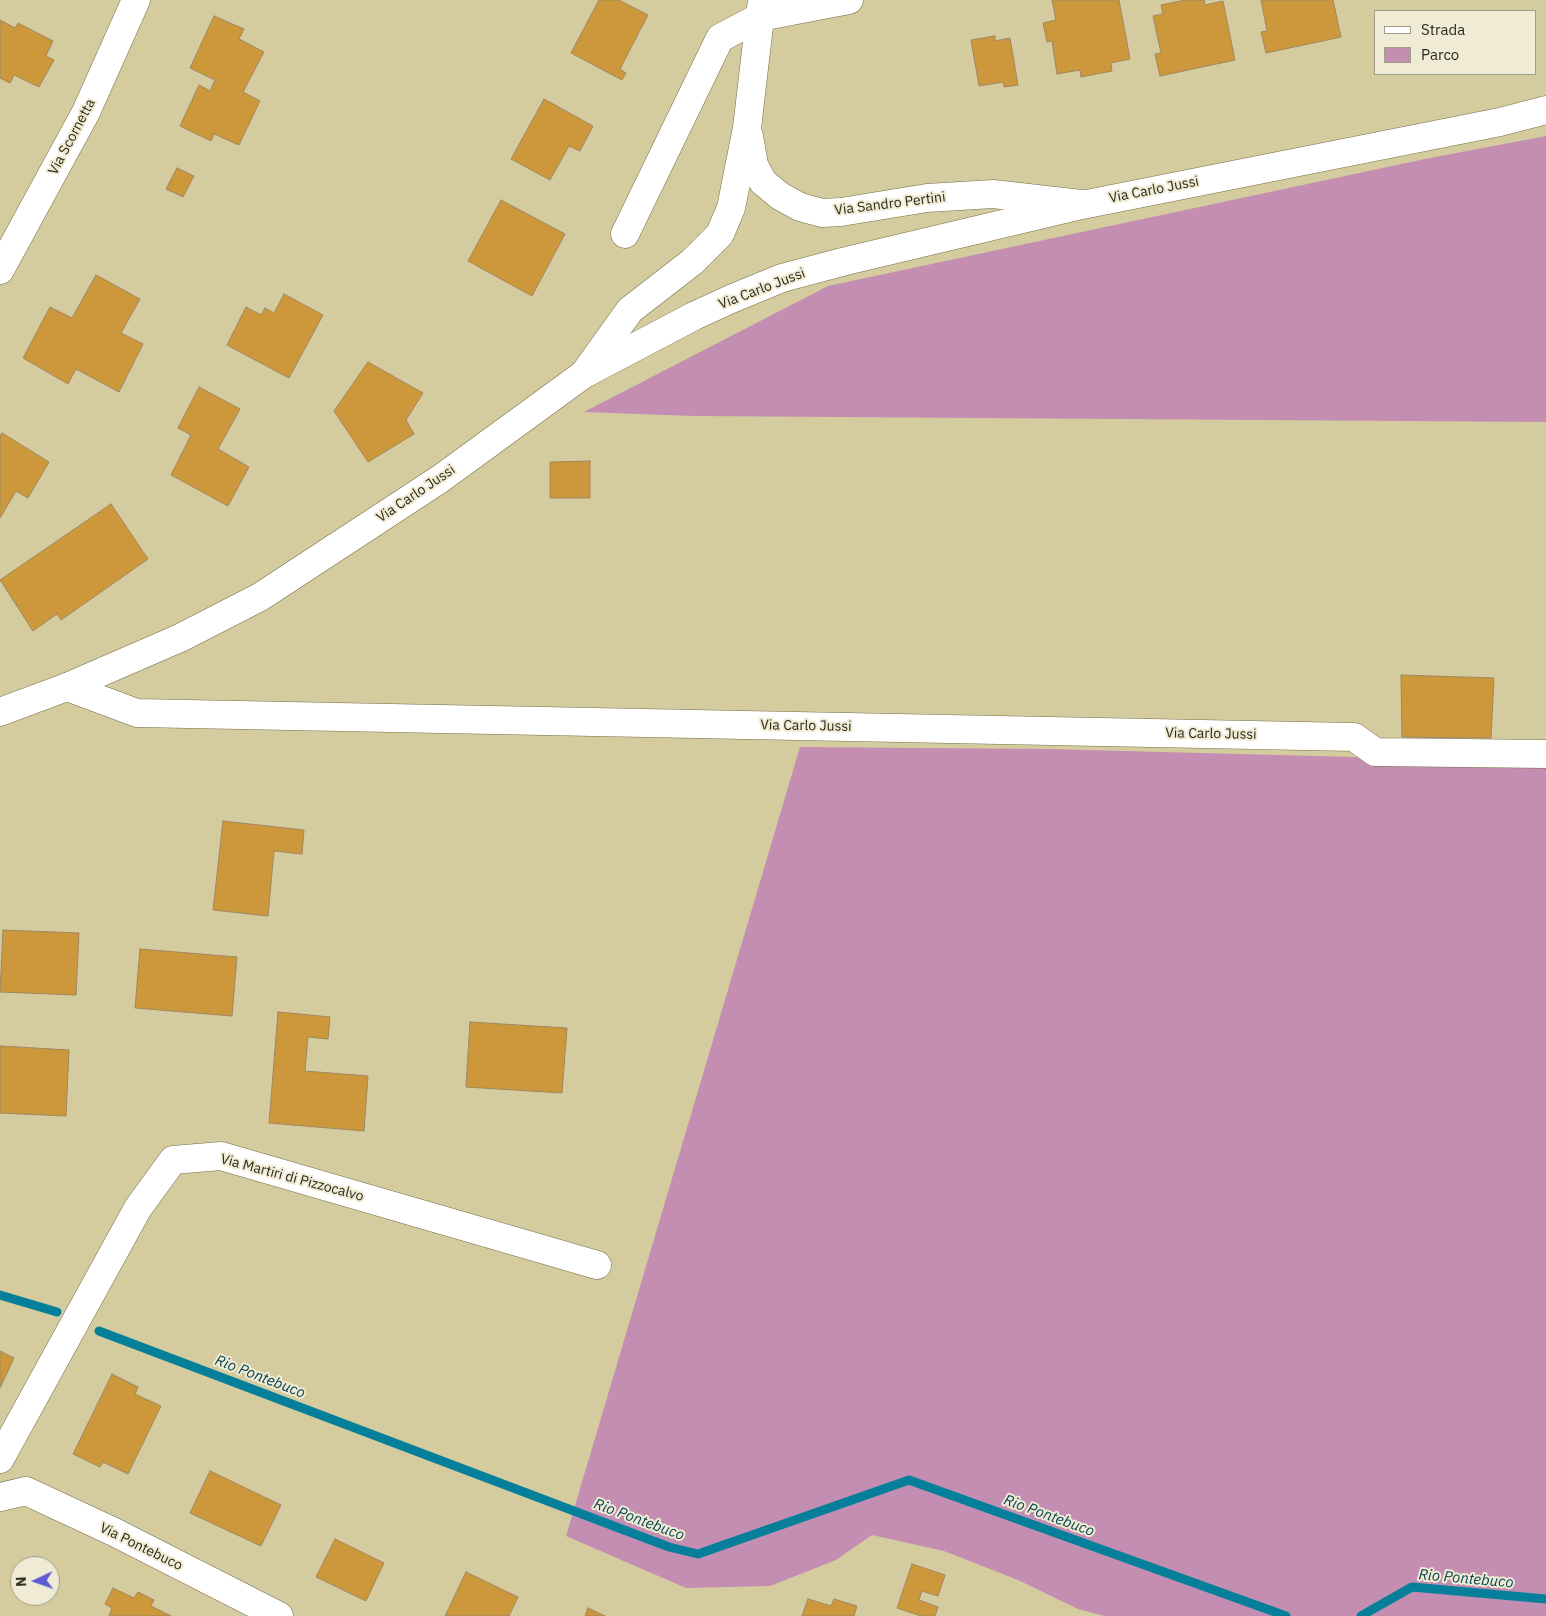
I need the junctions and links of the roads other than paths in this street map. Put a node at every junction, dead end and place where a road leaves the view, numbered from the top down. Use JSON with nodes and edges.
{"nodes":[{"id":1,"x":136,"y":0,"type":"edge"},
{"id":2,"x":848,"y":0,"type":"edge"},
{"id":3,"x":761,"y":9,"type":"edge"},
{"id":4,"x":1546,"y":110,"type":"edge"},
{"id":5,"x":747,"y":128,"type":"junction"},
{"id":6,"x":1082,"y":204,"type":"junction"},
{"id":7,"x":625,"y":234,"type":"dead end"},
{"id":8,"x":0,"y":270,"type":"edge"},
{"id":9,"x":584,"y":374,"type":"junction"},
{"id":10,"x":67,"y":687,"type":"junction"},
{"id":11,"x":0,"y":712,"type":"edge"},
{"id":12,"x":1546,"y":754,"type":"edge"},
{"id":13,"x":597,"y":1266,"type":"dead end"},
{"id":14,"x":0,"y":1459,"type":"edge"},
{"id":15,"x":0,"y":1496,"type":"edge"},
{"id":16,"x":279,"y":1616,"type":"edge"}],
"edges":[{"from":1,"to":8,"type":"street","name":"Via Scornetta"},
{"from":2,"to":3,"type":"street"},
{"from":3,"to":5,"type":"street","name":"Via Sandro Pertini"},
{"from":3,"to":7,"type":"street"},
{"from":4,"to":6,"type":"street","name":"Via Carlo Jussi"},
{"from":5,"to":6,"type":"street","name":"Via Sandro Pertini"},
{"from":5,"to":9,"type":"street","name":"Via Sandro Pertini"},
{"from":6,"to":9,"type":"street","name":"Via Carlo Jussi"},
{"from":9,"to":10,"type":"street","name":"Via Carlo Jussi"},
{"from":10,"to":11,"type":"street","name":"Via Carlo Jussi"},
{"from":10,"to":12,"type":"street","name":"Via Carlo Jussi"},
{"from":13,"to":14,"type":"street","name":"Via Martiri di Pizzocalvo"},
{"from":15,"to":16,"type":"street","name":"Via Pontebuco"}]}
